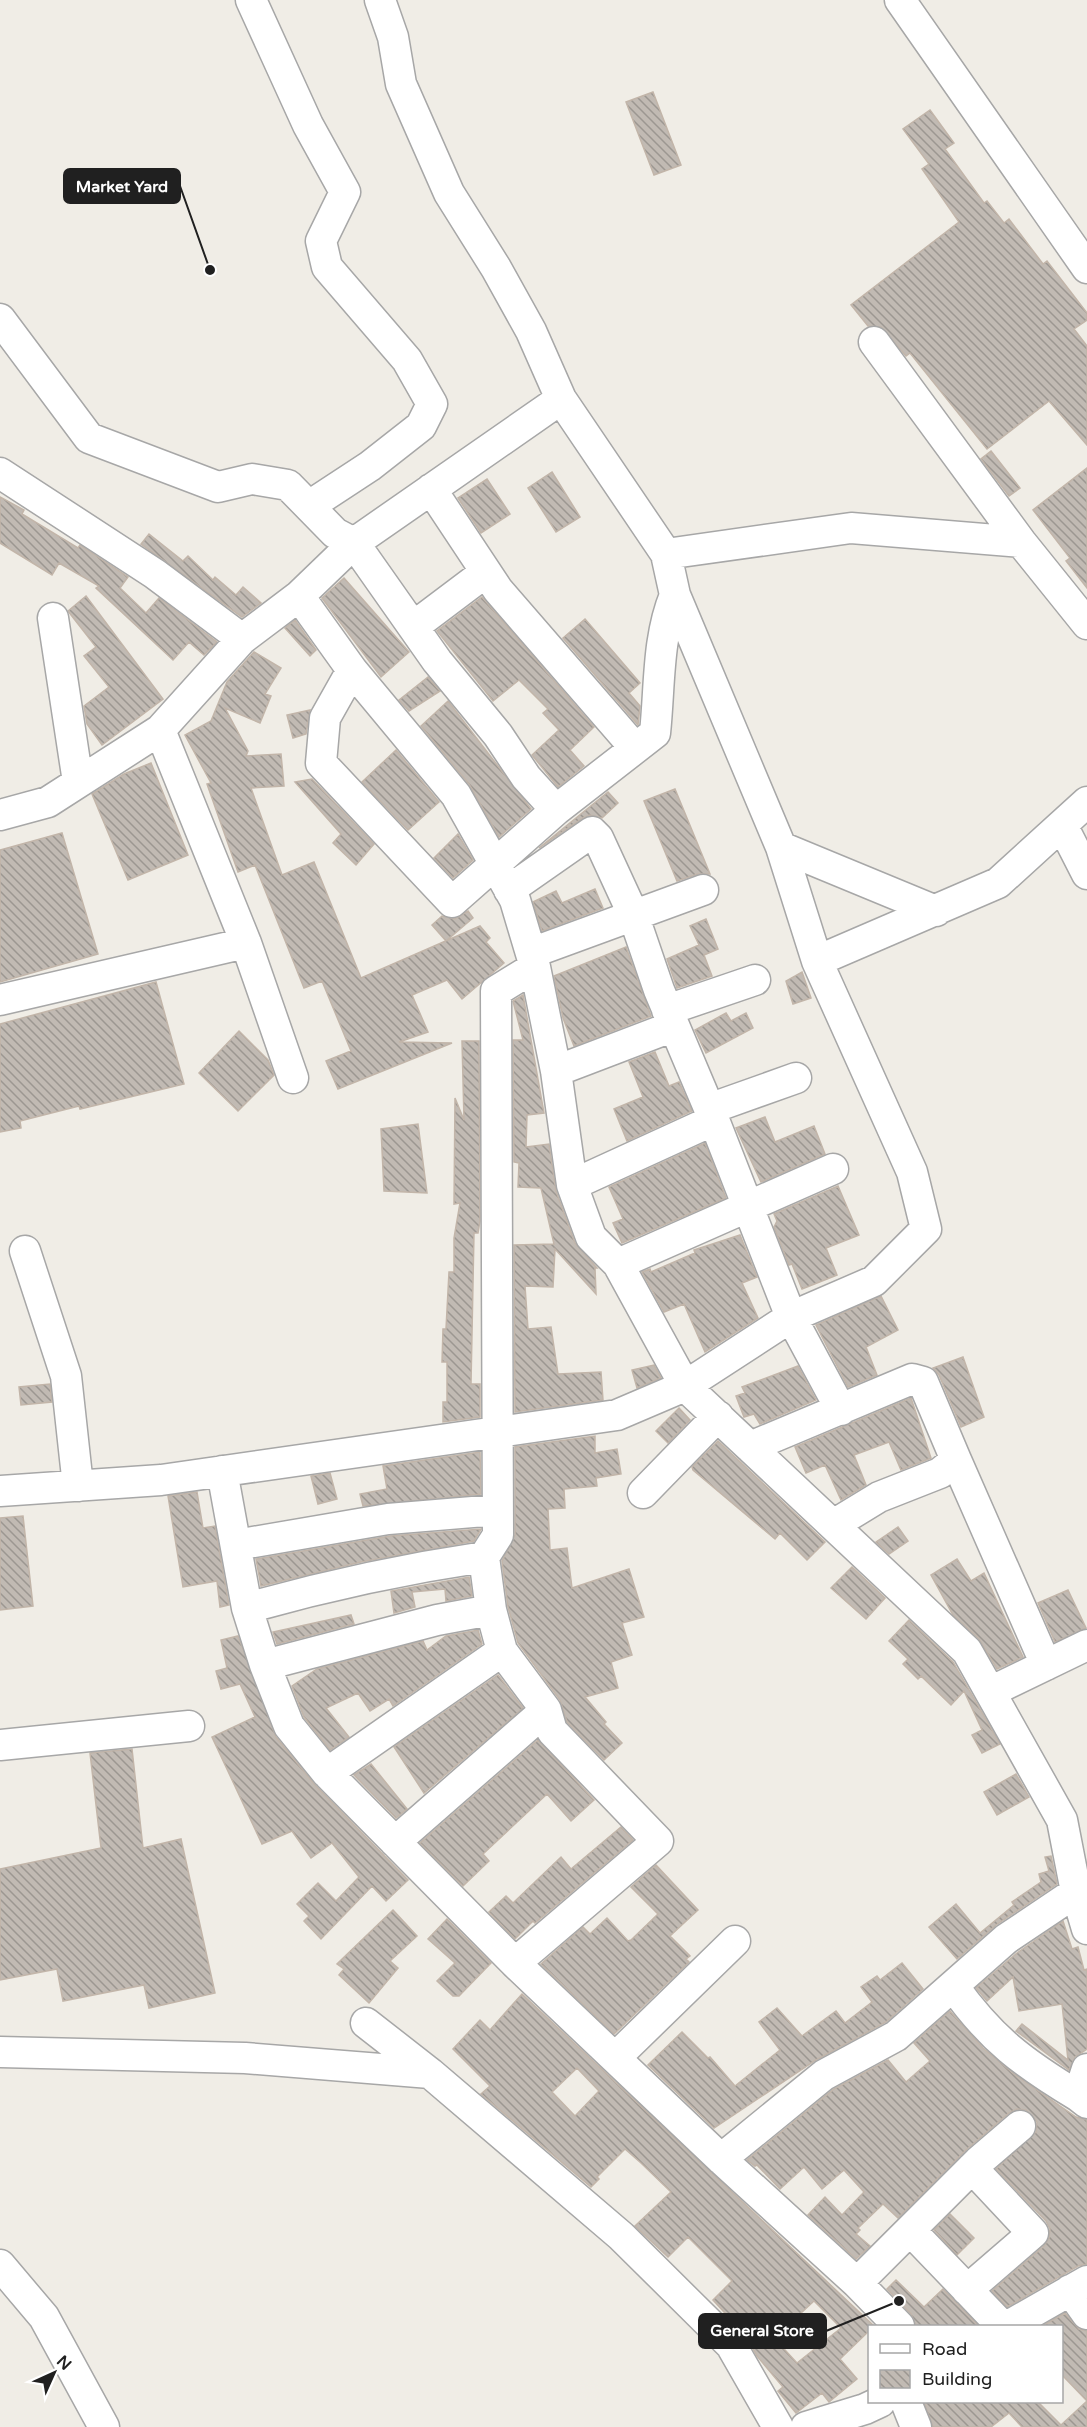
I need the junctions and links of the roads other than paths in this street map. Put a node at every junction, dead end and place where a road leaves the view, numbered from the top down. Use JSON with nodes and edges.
{"nodes":[{"id":1,"x":251,"y":0,"type":"edge"},
{"id":2,"x":380,"y":0,"type":"edge"},
{"id":3,"x":900,"y":0,"type":"edge"},
{"id":4,"x":1087,"y":268,"type":"edge"},
{"id":5,"x":0,"y":319,"type":"edge"},
{"id":6,"x":874,"y":342,"type":"dead end"},
{"id":7,"x":561,"y":399,"type":"junction"},
{"id":8,"x":0,"y":473,"type":"edge"},
{"id":9,"x":431,"y":489,"type":"junction"},
{"id":10,"x":309,"y":506,"type":"junction"},
{"id":11,"x":1021,"y":542,"type":"junction"},
{"id":12,"x":354,"y":543,"type":"junction"},
{"id":13,"x":666,"y":554,"type":"junction"},
{"id":14,"x":486,"y":572,"type":"junction"},
{"id":15,"x":675,"y":595,"type":"junction"},
{"id":16,"x":299,"y":596,"type":"junction"},
{"id":17,"x":53,"y":618,"type":"dead end"},
{"id":18,"x":1087,"y":624,"type":"edge"},
{"id":19,"x":413,"y":627,"type":"junction"},
{"id":20,"x":242,"y":639,"type":"junction"},
{"id":21,"x":352,"y":670,"type":"junction"},
{"id":22,"x":160,"y":730,"type":"junction"},
{"id":23,"x":635,"y":748,"type":"junction"},
{"id":24,"x":78,"y":782,"type":"junction"},
{"id":25,"x":1087,"y":802,"type":"edge"},
{"id":26,"x":556,"y":810,"type":"junction"},
{"id":27,"x":0,"y":815,"type":"edge"},
{"id":28,"x":1062,"y":825,"type":"junction"},
{"id":29,"x":781,"y":847,"type":"junction"},
{"id":30,"x":1087,"y":874,"type":"edge"},
{"id":31,"x":503,"y":877,"type":"junction"},
{"id":32,"x":703,"y":890,"type":"dead end"},
{"id":33,"x":936,"y":911,"type":"junction"},
{"id":34,"x":633,"y":914,"type":"junction"},
{"id":35,"x":246,"y":943,"type":"junction"},
{"id":36,"x":533,"y":960,"type":"junction"},
{"id":37,"x":817,"y":961,"type":"junction"},
{"id":38,"x":755,"y":980,"type":"dead end"},
{"id":39,"x":0,"y":1000,"type":"edge"},
{"id":40,"x":670,"y":1018,"type":"junction"},
{"id":41,"x":556,"y":1071,"type":"junction"},
{"id":42,"x":293,"y":1078,"type":"dead end"},
{"id":43,"x":796,"y":1078,"type":"dead end"},
{"id":44,"x":712,"y":1115,"type":"junction"},
{"id":45,"x":833,"y":1169,"type":"dead end"},
{"id":46,"x":572,"y":1185,"type":"junction"},
{"id":47,"x":747,"y":1207,"type":"junction"},
{"id":48,"x":25,"y":1251,"type":"dead end"},
{"id":49,"x":618,"y":1264,"type":"junction"},
{"id":50,"x":791,"y":1317,"type":"junction"},
{"id":51,"x":685,"y":1386,"type":"junction"},
{"id":52,"x":841,"y":1410,"type":"junction"},
{"id":53,"x":718,"y":1416,"type":"junction"},
{"id":54,"x":496,"y":1433,"type":"junction"},
{"id":55,"x":750,"y":1447,"type":"junction"},
{"id":56,"x":956,"y":1460,"type":"junction"},
{"id":57,"x":222,"y":1471,"type":"junction"},
{"id":58,"x":78,"y":1486,"type":"junction"},
{"id":59,"x":0,"y":1491,"type":"edge"},
{"id":60,"x":643,"y":1493,"type":"dead end"},
{"id":61,"x":497,"y":1510,"type":"junction"},
{"id":62,"x":833,"y":1525,"type":"junction"},
{"id":63,"x":236,"y":1545,"type":"junction"},
{"id":64,"x":484,"y":1557,"type":"junction"},
{"id":65,"x":247,"y":1608,"type":"junction"},
{"id":66,"x":491,"y":1610,"type":"junction"},
{"id":67,"x":1086,"y":1647,"type":"edge"},
{"id":68,"x":502,"y":1652,"type":"junction"},
{"id":69,"x":264,"y":1665,"type":"junction"},
{"id":70,"x":1046,"y":1665,"type":"junction"},
{"id":71,"x":990,"y":1692,"type":"junction"},
{"id":72,"x":546,"y":1710,"type":"junction"},
{"id":73,"x":189,"y":1726,"type":"dead end"},
{"id":74,"x":0,"y":1745,"type":"edge"},
{"id":75,"x":327,"y":1773,"type":"junction"},
{"id":76,"x":395,"y":1842,"type":"junction"},
{"id":77,"x":1076,"y":1892,"type":"junction"},
{"id":78,"x":1087,"y":1929,"type":"edge"},
{"id":79,"x":735,"y":1941,"type":"dead end"},
{"id":80,"x":515,"y":1963,"type":"junction"},
{"id":81,"x":954,"y":1987,"type":"junction"},
{"id":82,"x":366,"y":2023,"type":"dead end"},
{"id":83,"x":0,"y":2052,"type":"edge"},
{"id":84,"x":615,"y":2058,"type":"junction"},
{"id":85,"x":430,"y":2073,"type":"junction"},
{"id":86,"x":1084,"y":2089,"type":"edge"},
{"id":87,"x":1020,"y":2126,"type":"dead end"},
{"id":88,"x":721,"y":2159,"type":"junction"},
{"id":89,"x":972,"y":2168,"type":"junction"},
{"id":90,"x":910,"y":2230,"type":"junction"},
{"id":91,"x":0,"y":2265,"type":"edge"},
{"id":92,"x":856,"y":2283,"type":"junction"},
{"id":93,"x":967,"y":2290,"type":"junction"},
{"id":94,"x":1081,"y":2295,"type":"edge"},
{"id":95,"x":898,"y":2325,"type":"edge"},
{"id":96,"x":1001,"y":2325,"type":"edge"},
{"id":97,"x":1010,"y":2325,"type":"edge"},
{"id":98,"x":878,"y":2403,"type":"edge"},
{"id":99,"x":906,"y":2403,"type":"edge"},
{"id":100,"x":104,"y":2427,"type":"edge"},
{"id":101,"x":778,"y":2427,"type":"edge"},
{"id":102,"x":806,"y":2427,"type":"edge"},
{"id":103,"x":916,"y":2427,"type":"edge"}],
"edges":[{"from":1,"to":10,"type":"street"},
{"from":2,"to":7,"type":"street"},
{"from":3,"to":4,"type":"street"},
{"from":5,"to":10,"type":"street"},
{"from":6,"to":11,"type":"street"},
{"from":7,"to":9,"type":"street"},
{"from":7,"to":13,"type":"street"},
{"from":8,"to":20,"type":"street"},
{"from":9,"to":12,"type":"street"},
{"from":9,"to":14,"type":"street"},
{"from":10,"to":12,"type":"street"},
{"from":11,"to":13,"type":"street"},
{"from":11,"to":18,"type":"street"},
{"from":12,"to":16,"type":"street"},
{"from":12,"to":19,"type":"street"},
{"from":13,"to":15,"type":"street"},
{"from":14,"to":19,"type":"street"},
{"from":14,"to":23,"type":"street"},
{"from":15,"to":23,"type":"street"},
{"from":15,"to":29,"type":"street"},
{"from":16,"to":20,"type":"street"},
{"from":16,"to":21,"type":"street"},
{"from":17,"to":24,"type":"street"},
{"from":19,"to":26,"type":"street"},
{"from":20,"to":22,"type":"street"},
{"from":21,"to":31,"type":"street"},
{"from":21,"to":31,"type":"street"},
{"from":22,"to":24,"type":"street"},
{"from":22,"to":35,"type":"street"},
{"from":23,"to":26,"type":"street"},
{"from":24,"to":27,"type":"street"},
{"from":25,"to":28,"type":"street"},
{"from":26,"to":31,"type":"street"},
{"from":28,"to":30,"type":"street"},
{"from":28,"to":33,"type":"street"},
{"from":29,"to":33,"type":"street"},
{"from":29,"to":37,"type":"street"},
{"from":31,"to":34,"type":"street"},
{"from":31,"to":36,"type":"street"},
{"from":32,"to":34,"type":"street"},
{"from":33,"to":37,"type":"street"},
{"from":34,"to":36,"type":"street"},
{"from":34,"to":40,"type":"street"},
{"from":35,"to":39,"type":"street"},
{"from":35,"to":42,"type":"street"},
{"from":36,"to":41,"type":"street"},
{"from":36,"to":54,"type":"street"},
{"from":37,"to":50,"type":"street"},
{"from":38,"to":40,"type":"street"},
{"from":40,"to":41,"type":"street"},
{"from":40,"to":44,"type":"street"},
{"from":41,"to":46,"type":"street"},
{"from":43,"to":44,"type":"street"},
{"from":44,"to":46,"type":"street"},
{"from":44,"to":47,"type":"street"},
{"from":45,"to":47,"type":"street"},
{"from":46,"to":49,"type":"street"},
{"from":47,"to":49,"type":"street"},
{"from":47,"to":50,"type":"street"},
{"from":48,"to":58,"type":"street"},
{"from":49,"to":51,"type":"street"},
{"from":50,"to":51,"type":"street"},
{"from":50,"to":52,"type":"street"},
{"from":51,"to":53,"type":"street"},
{"from":51,"to":54,"type":"street"},
{"from":52,"to":55,"type":"street"},
{"from":52,"to":56,"type":"street"},
{"from":53,"to":55,"type":"street"},
{"from":53,"to":60,"type":"street"},
{"from":54,"to":57,"type":"street"},
{"from":54,"to":61,"type":"street"},
{"from":55,"to":62,"type":"street"},
{"from":56,"to":62,"type":"street"},
{"from":56,"to":70,"type":"street"},
{"from":57,"to":58,"type":"street"},
{"from":57,"to":63,"type":"street"},
{"from":58,"to":59,"type":"street"},
{"from":61,"to":63,"type":"street"},
{"from":61,"to":64,"type":"street"},
{"from":62,"to":71,"type":"street"},
{"from":63,"to":65,"type":"street"},
{"from":64,"to":65,"type":"street"},
{"from":64,"to":66,"type":"street"},
{"from":65,"to":69,"type":"street"},
{"from":66,"to":68,"type":"street"},
{"from":66,"to":69,"type":"street"},
{"from":67,"to":70,"type":"street"},
{"from":68,"to":72,"type":"street"},
{"from":68,"to":75,"type":"street"},
{"from":69,"to":75,"type":"street"},
{"from":70,"to":71,"type":"street"},
{"from":71,"to":77,"type":"street"},
{"from":72,"to":76,"type":"street"},
{"from":72,"to":80,"type":"street"},
{"from":73,"to":74,"type":"street"},
{"from":75,"to":76,"type":"street"},
{"from":76,"to":80,"type":"street"},
{"from":77,"to":78,"type":"street"},
{"from":77,"to":81,"type":"street"},
{"from":79,"to":84,"type":"street"},
{"from":80,"to":84,"type":"street"},
{"from":81,"to":86,"type":"street"},
{"from":81,"to":88,"type":"street"},
{"from":82,"to":85,"type":"street"},
{"from":83,"to":85,"type":"street"},
{"from":84,"to":88,"type":"street"},
{"from":85,"to":101,"type":"street"},
{"from":87,"to":89,"type":"street"},
{"from":88,"to":92,"type":"street"},
{"from":89,"to":90,"type":"street"},
{"from":89,"to":93,"type":"street"},
{"from":90,"to":92,"type":"street"},
{"from":90,"to":93,"type":"street"},
{"from":91,"to":100,"type":"street"},
{"from":92,"to":95,"type":"street"},
{"from":93,"to":96,"type":"street"},
{"from":94,"to":97,"type":"street"},
{"from":98,"to":102,"type":"street"},
{"from":99,"to":103,"type":"street"}]}
